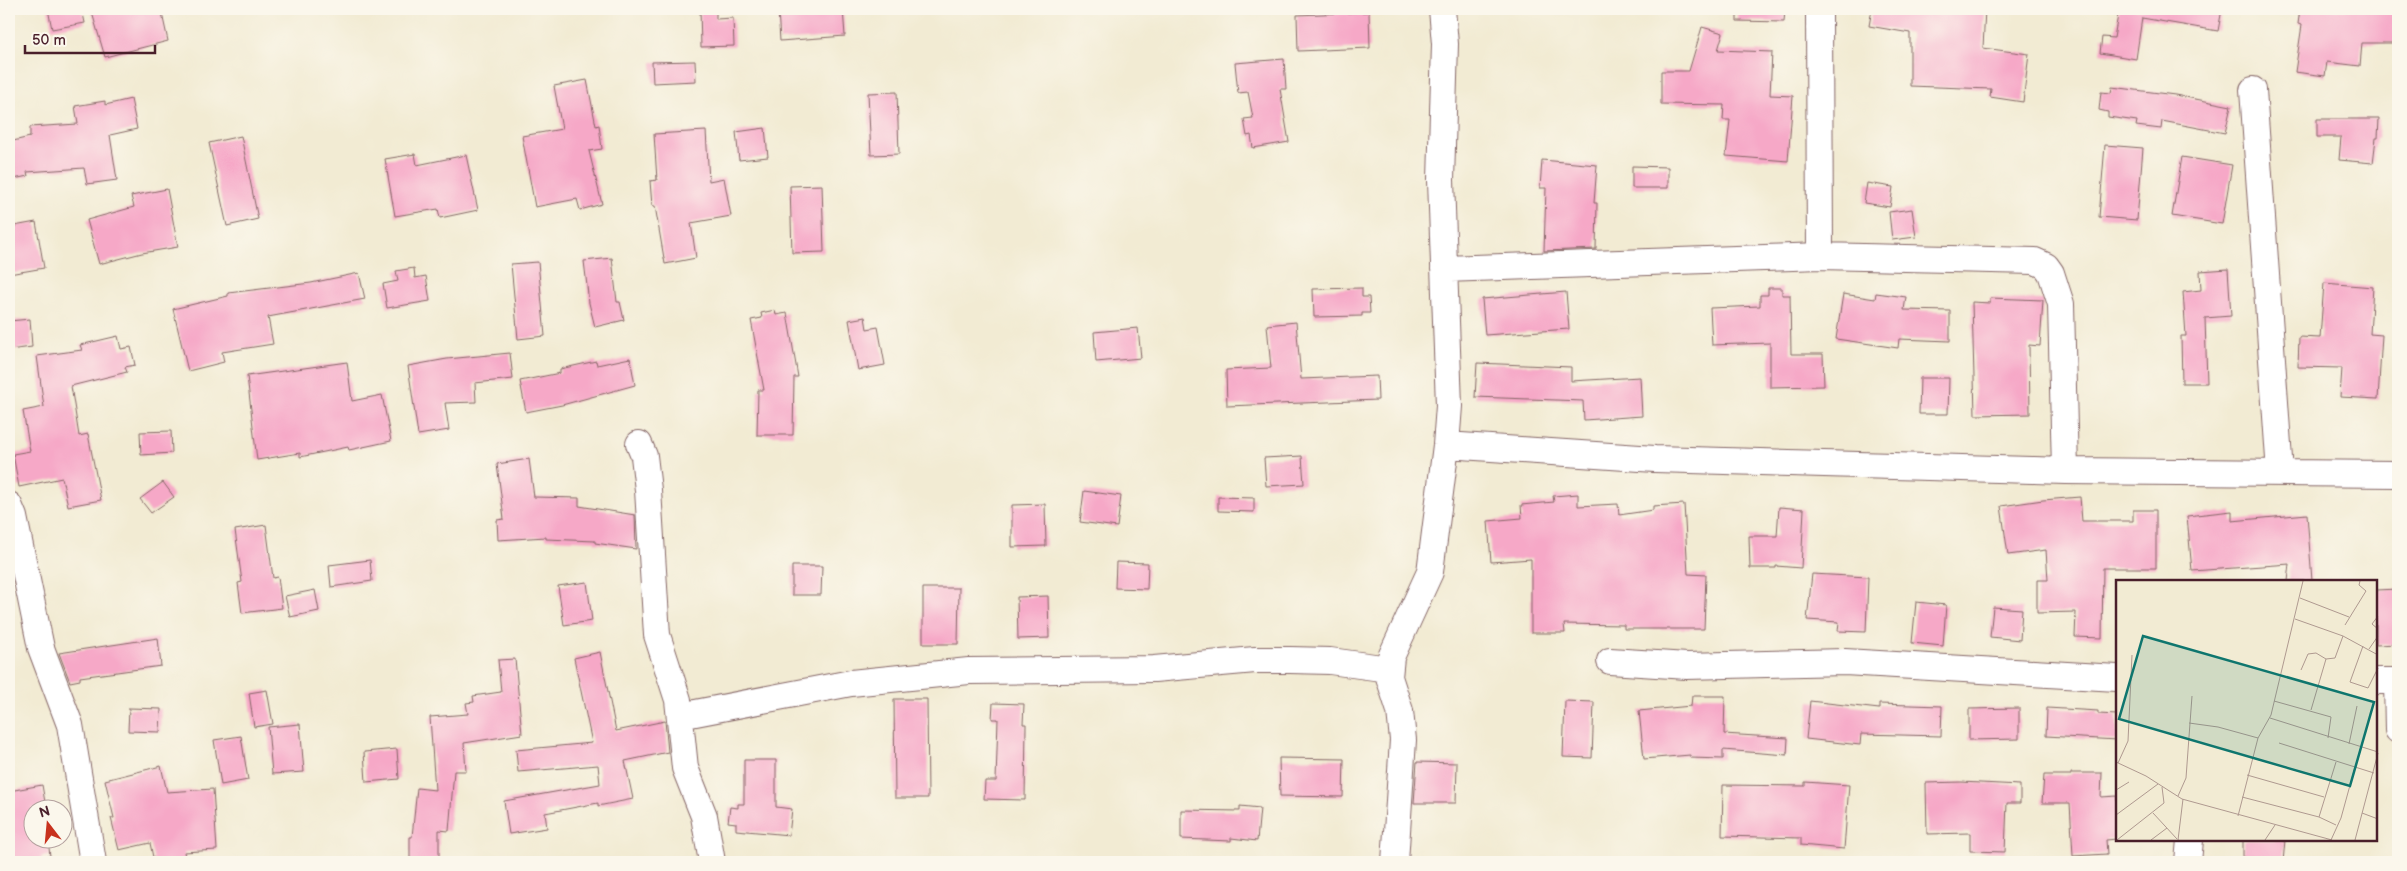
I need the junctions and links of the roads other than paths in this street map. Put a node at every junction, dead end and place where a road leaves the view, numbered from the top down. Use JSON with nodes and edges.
{"nodes":[{"id":1,"x":1442,"y":9,"type":"edge"},
{"id":2,"x":1819,"y":9,"type":"edge"},
{"id":3,"x":2253,"y":90,"type":"dead end"},
{"id":4,"x":1820,"y":256,"type":"junction"},
{"id":5,"x":1444,"y":269,"type":"junction"},
{"id":6,"x":639,"y":444,"type":"dead end"},
{"id":7,"x":1446,"y":446,"type":"junction"},
{"id":8,"x":2065,"y":471,"type":"junction"},
{"id":9,"x":2280,"y":473,"type":"junction"},
{"id":10,"x":2398,"y":474,"type":"edge"},
{"id":11,"x":9,"y":505,"type":"edge"},
{"id":12,"x":1610,"y":660,"type":"dead end"},
{"id":13,"x":1389,"y":669,"type":"junction"},
{"id":14,"x":2116,"y":678,"type":"edge"},
{"id":15,"x":2390,"y":681,"type":"edge"},
{"id":16,"x":680,"y":716,"type":"junction"},
{"id":17,"x":2398,"y":730,"type":"edge"},
{"id":18,"x":2190,"y":841,"type":"edge"},
{"id":19,"x":92,"y":862,"type":"edge"},
{"id":20,"x":712,"y":862,"type":"edge"},
{"id":21,"x":1395,"y":862,"type":"edge"},
{"id":22,"x":2188,"y":862,"type":"edge"}],
"edges":[{"from":1,"to":5,"type":"street"},
{"from":2,"to":4,"type":"street"},
{"from":3,"to":9,"type":"street"},
{"from":4,"to":5,"type":"street"},
{"from":4,"to":8,"type":"street"},
{"from":5,"to":7,"type":"street"},
{"from":6,"to":16,"type":"street"},
{"from":7,"to":8,"type":"street"},
{"from":7,"to":13,"type":"street"},
{"from":8,"to":9,"type":"street"},
{"from":9,"to":10,"type":"street"},
{"from":11,"to":19,"type":"street"},
{"from":12,"to":14,"type":"street"},
{"from":13,"to":16,"type":"street"},
{"from":13,"to":21,"type":"street"},
{"from":15,"to":17,"type":"street"},
{"from":16,"to":20,"type":"street"},
{"from":18,"to":22,"type":"street"}]}
